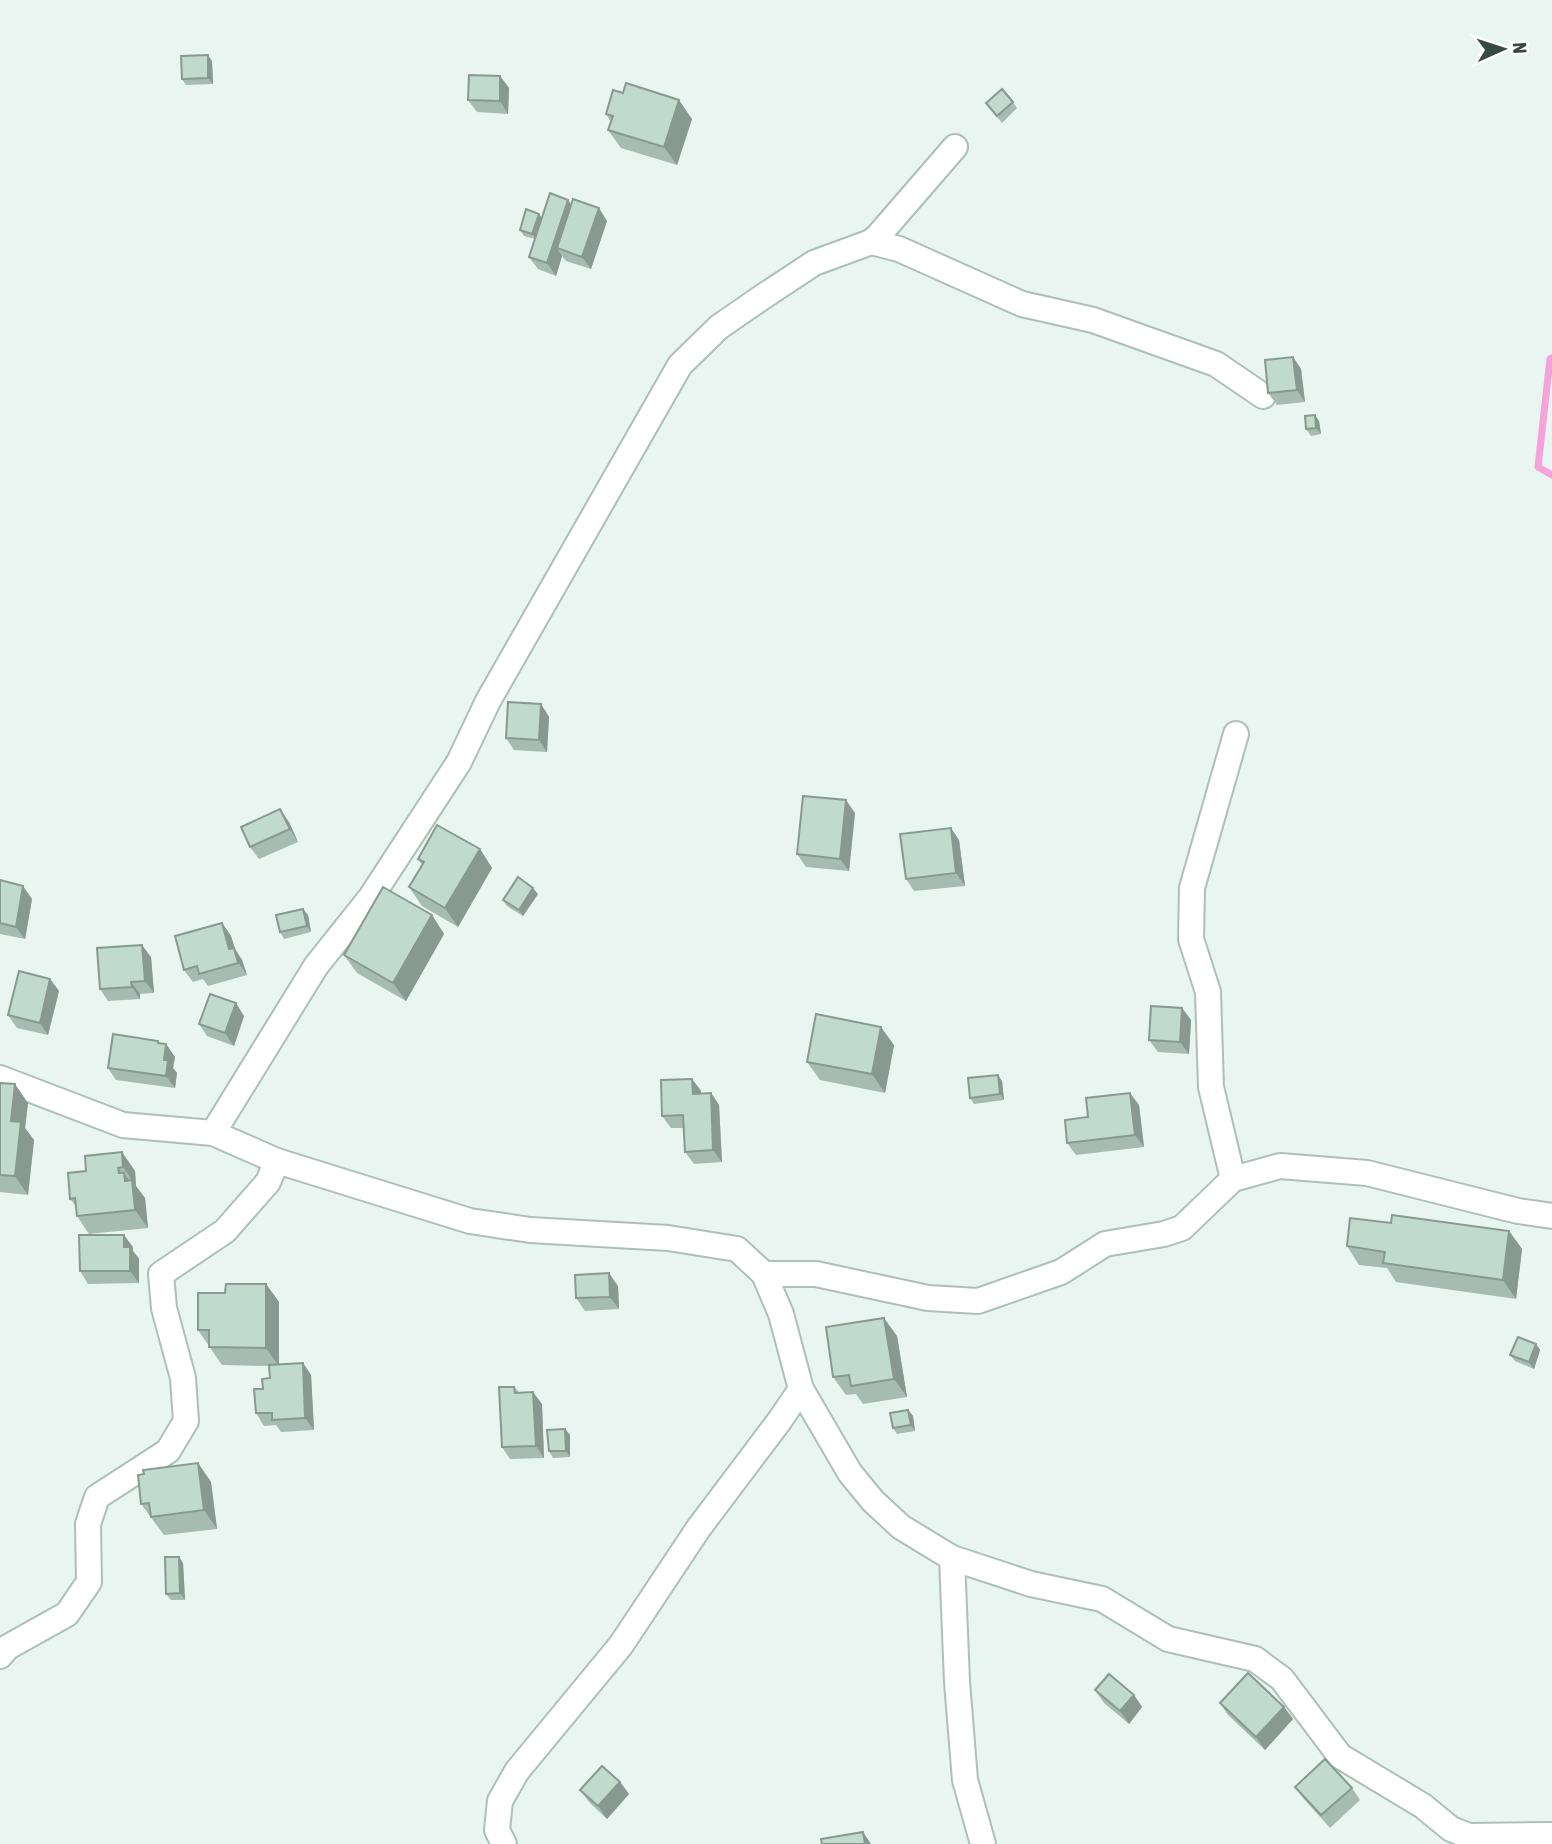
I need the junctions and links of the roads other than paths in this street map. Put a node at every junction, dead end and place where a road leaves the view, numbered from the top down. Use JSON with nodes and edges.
{"nodes":[{"id":1,"x":955,"y":147,"type":"dead end"},
{"id":2,"x":870,"y":242,"type":"junction"},
{"id":3,"x":1263,"y":396,"type":"dead end"},
{"id":4,"x":1236,"y":734,"type":"dead end"},
{"id":5,"x":0,"y":1078,"type":"edge"},
{"id":6,"x":213,"y":1133,"type":"junction"},
{"id":7,"x":277,"y":1161,"type":"junction"},
{"id":8,"x":1233,"y":1179,"type":"junction"},
{"id":9,"x":1552,"y":1216,"type":"edge"},
{"id":10,"x":764,"y":1275,"type":"junction"},
{"id":11,"x":801,"y":1389,"type":"junction"},
{"id":12,"x":952,"y":1558,"type":"junction"},
{"id":13,"x":0,"y":1656,"type":"edge"},
{"id":14,"x":1552,"y":1836,"type":"edge"},
{"id":15,"x":504,"y":1844,"type":"edge"},
{"id":16,"x":983,"y":1844,"type":"edge"}],
"edges":[{"from":1,"to":2,"type":"street"},
{"from":2,"to":3,"type":"street"},
{"from":2,"to":6,"type":"street"},
{"from":4,"to":8,"type":"street"},
{"from":5,"to":6,"type":"street"},
{"from":6,"to":7,"type":"street"},
{"from":7,"to":10,"type":"street"},
{"from":7,"to":13,"type":"street"},
{"from":8,"to":9,"type":"street"},
{"from":8,"to":10,"type":"street"},
{"from":10,"to":11,"type":"street"},
{"from":11,"to":12,"type":"street"},
{"from":11,"to":15,"type":"street"},
{"from":12,"to":14,"type":"street"},
{"from":12,"to":16,"type":"street"}]}
